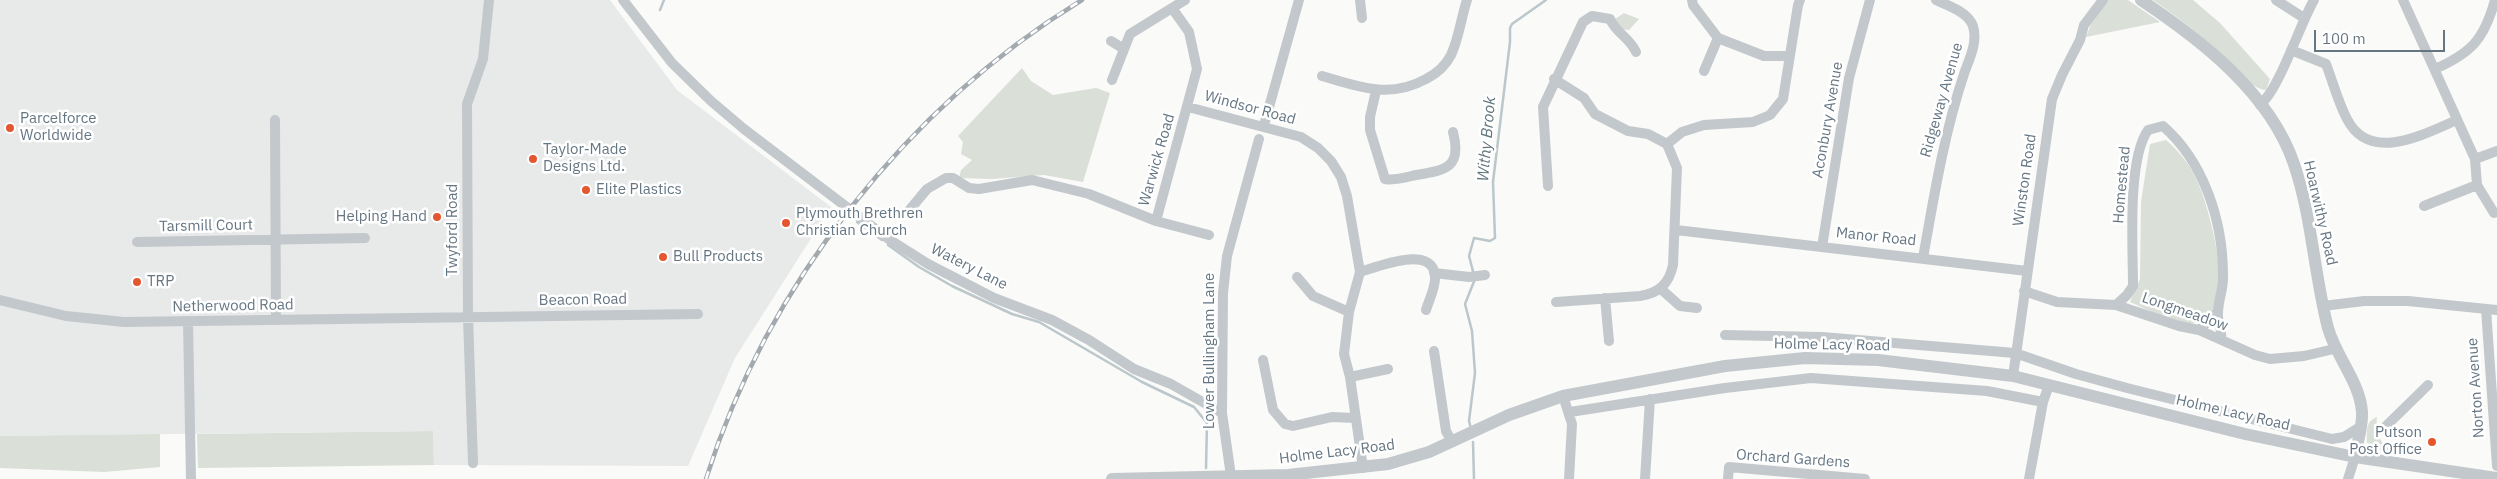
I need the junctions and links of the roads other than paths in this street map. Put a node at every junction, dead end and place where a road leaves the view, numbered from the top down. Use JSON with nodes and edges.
{"nodes":[{"id":1,"x":489,"y":0,"type":"edge"},
{"id":2,"x":623,"y":0,"type":"edge"},
{"id":3,"x":1185,"y":0,"type":"edge"},
{"id":4,"x":1299,"y":0,"type":"edge"},
{"id":5,"x":1360,"y":0,"type":"edge"},
{"id":6,"x":1467,"y":0,"type":"edge"},
{"id":7,"x":1692,"y":0,"type":"edge"},
{"id":8,"x":1800,"y":0,"type":"edge"},
{"id":9,"x":1870,"y":0,"type":"edge"},
{"id":10,"x":1936,"y":0,"type":"edge"},
{"id":11,"x":2103,"y":0,"type":"edge"},
{"id":12,"x":2141,"y":0,"type":"edge"},
{"id":13,"x":2276,"y":0,"type":"edge"},
{"id":14,"x":2314,"y":0,"type":"edge"},
{"id":15,"x":2403,"y":0,"type":"edge"},
{"id":16,"x":2495,"y":0,"type":"edge"},
{"id":17,"x":1172,"y":8,"type":"junction"},
{"id":18,"x":1362,"y":18,"type":"dead end"},
{"id":19,"x":2304,"y":18,"type":"junction"},
{"id":20,"x":1718,"y":38,"type":"junction"},
{"id":21,"x":1111,"y":41,"type":"dead end"},
{"id":22,"x":1124,"y":50,"type":"junction"},
{"id":23,"x":2291,"y":50,"type":"junction"},
{"id":24,"x":1636,"y":52,"type":"dead end"},
{"id":25,"x":1789,"y":56,"type":"junction"},
{"id":26,"x":2434,"y":69,"type":"junction"},
{"id":27,"x":1704,"y":71,"type":"dead end"},
{"id":28,"x":1322,"y":76,"type":"dead end"},
{"id":29,"x":1554,"y":79,"type":"junction"},
{"id":30,"x":1112,"y":80,"type":"dead end"},
{"id":31,"x":1376,"y":91,"type":"junction"},
{"id":32,"x":2260,"y":105,"type":"junction"},
{"id":33,"x":1188,"y":107,"type":"junction"},
{"id":34,"x":275,"y":120,"type":"dead end"},
{"id":35,"x":2457,"y":120,"type":"junction"},
{"id":36,"x":1264,"y":125,"type":"junction"},
{"id":37,"x":1453,"y":132,"type":"dead end"},
{"id":38,"x":1259,"y":139,"type":"dead end"},
{"id":39,"x":1667,"y":144,"type":"junction"},
{"id":40,"x":2497,"y":151,"type":"edge"},
{"id":41,"x":2475,"y":159,"type":"junction"},
{"id":42,"x":2478,"y":185,"type":"junction"},
{"id":43,"x":1548,"y":186,"type":"dead end"},
{"id":44,"x":2424,"y":206,"type":"dead end"},
{"id":45,"x":907,"y":213,"type":"dead end"},
{"id":46,"x":2494,"y":214,"type":"dead end"},
{"id":47,"x":1156,"y":221,"type":"junction"},
{"id":48,"x":1676,"y":230,"type":"junction"},
{"id":49,"x":1209,"y":235,"type":"dead end"},
{"id":50,"x":365,"y":238,"type":"dead end"},
{"id":51,"x":274,"y":240,"type":"junction"},
{"id":52,"x":137,"y":242,"type":"dead end"},
{"id":53,"x":1822,"y":246,"type":"junction"},
{"id":54,"x":1924,"y":258,"type":"junction"},
{"id":55,"x":2027,"y":271,"type":"junction"},
{"id":56,"x":1360,"y":272,"type":"junction"},
{"id":57,"x":1434,"y":273,"type":"junction"},
{"id":58,"x":1485,"y":275,"type":"dead end"},
{"id":59,"x":1298,"y":277,"type":"dead end"},
{"id":60,"x":1662,"y":288,"type":"junction"},
{"id":61,"x":2024,"y":291,"type":"junction"},
{"id":62,"x":1605,"y":298,"type":"junction"},
{"id":63,"x":0,"y":300,"type":"edge"},
{"id":64,"x":1556,"y":302,"type":"dead end"},
{"id":65,"x":2116,"y":305,"type":"junction"},
{"id":66,"x":2323,"y":306,"type":"junction"},
{"id":67,"x":1698,"y":308,"type":"dead end"},
{"id":68,"x":2486,"y":309,"type":"junction"},
{"id":69,"x":1426,"y":310,"type":"dead end"},
{"id":70,"x":2497,"y":310,"type":"edge"},
{"id":71,"x":1349,"y":312,"type":"junction"},
{"id":72,"x":2218,"y":312,"type":"junction"},
{"id":73,"x":698,"y":314,"type":"dead end"},
{"id":74,"x":468,"y":317,"type":"junction"},
{"id":75,"x":276,"y":320,"type":"junction"},
{"id":76,"x":188,"y":322,"type":"junction"},
{"id":77,"x":2199,"y":330,"type":"junction"},
{"id":78,"x":1725,"y":335,"type":"dead end"},
{"id":79,"x":2220,"y":339,"type":"junction"},
{"id":80,"x":1609,"y":341,"type":"dead end"},
{"id":81,"x":2334,"y":348,"type":"junction"},
{"id":82,"x":1434,"y":351,"type":"dead end"},
{"id":83,"x":2015,"y":353,"type":"junction"},
{"id":84,"x":1263,"y":360,"type":"dead end"},
{"id":85,"x":1388,"y":369,"type":"dead end"},
{"id":86,"x":2013,"y":376,"type":"junction"},
{"id":87,"x":1350,"y":377,"type":"junction"},
{"id":88,"x":2049,"y":385,"type":"junction"},
{"id":89,"x":2422,"y":385,"type":"dead end"},
{"id":90,"x":1563,"y":396,"type":"junction"},
{"id":91,"x":1650,"y":399,"type":"junction"},
{"id":92,"x":2043,"y":402,"type":"junction"},
{"id":93,"x":1570,"y":412,"type":"junction"},
{"id":94,"x":1222,"y":413,"type":"junction"},
{"id":95,"x":1356,"y":418,"type":"junction"},
{"id":96,"x":2386,"y":426,"type":"dead end"},
{"id":97,"x":2360,"y":427,"type":"junction"},
{"id":98,"x":1452,"y":442,"type":"junction"},
{"id":99,"x":2355,"y":457,"type":"junction"},
{"id":100,"x":473,"y":463,"type":"dead end"},
{"id":101,"x":2497,"y":466,"type":"edge"},
{"id":102,"x":1363,"y":468,"type":"junction"},
{"id":103,"x":1230,"y":478,"type":"edge"},
{"id":104,"x":2497,"y":478,"type":"edge"},
{"id":105,"x":191,"y":479,"type":"edge"},
{"id":106,"x":1112,"y":479,"type":"edge"},
{"id":107,"x":1569,"y":479,"type":"edge"},
{"id":108,"x":1645,"y":479,"type":"edge"},
{"id":109,"x":1728,"y":479,"type":"edge"},
{"id":110,"x":1865,"y":479,"type":"edge"},
{"id":111,"x":2029,"y":479,"type":"edge"},
{"id":112,"x":2348,"y":479,"type":"edge"}],
"edges":[{"from":1,"to":74,"type":"street","name":"Twyford Road"},
{"from":2,"to":94,"type":"street","name":"Watery Lane"},
{"from":3,"to":17,"type":"street"},
{"from":4,"to":36,"type":"street"},
{"from":5,"to":18,"type":"street"},
{"from":6,"to":31,"type":"street"},
{"from":7,"to":20,"type":"street"},
{"from":8,"to":25,"type":"street"},
{"from":9,"to":53,"type":"street","name":"Aconbury Avenue"},
{"from":10,"to":54,"type":"street","name":"Ridgeway Avenue"},
{"from":11,"to":55,"type":"street","name":"Winston Road"},
{"from":12,"to":32,"type":"street","name":"Hoarwithy Road"},
{"from":13,"to":19,"type":"street"},
{"from":14,"to":19,"type":"street"},
{"from":15,"to":26,"type":"street"},
{"from":16,"to":26,"type":"street"},
{"from":17,"to":22,"type":"street"},
{"from":17,"to":33,"type":"street","name":"Warwick Road"},
{"from":19,"to":23,"type":"street"},
{"from":20,"to":25,"type":"street"},
{"from":20,"to":27,"type":"street"},
{"from":21,"to":22,"type":"street"},
{"from":22,"to":30,"type":"street"},
{"from":23,"to":32,"type":"street"},
{"from":23,"to":35,"type":"street"},
{"from":24,"to":29,"type":"street"},
{"from":25,"to":39,"type":"street"},
{"from":26,"to":35,"type":"street"},
{"from":28,"to":31,"type":"street"},
{"from":29,"to":39,"type":"street"},
{"from":29,"to":43,"type":"street"},
{"from":31,"to":37,"type":"street"},
{"from":32,"to":66,"type":"street","name":"Hoarwithy Road"},
{"from":33,"to":36,"type":"street","name":"Windsor Road"},
{"from":33,"to":47,"type":"street","name":"Warwick Road"},
{"from":34,"to":51,"type":"street","name":"Tarsmill Court"},
{"from":35,"to":41,"type":"street"},
{"from":36,"to":56,"type":"street","name":"Windsor Road"},
{"from":38,"to":94,"type":"street","name":"Lower Bullingham Lane"},
{"from":39,"to":48,"type":"street"},
{"from":40,"to":41,"type":"street"},
{"from":41,"to":42,"type":"street"},
{"from":42,"to":44,"type":"street"},
{"from":42,"to":46,"type":"street"},
{"from":45,"to":47,"type":"street","name":"Warwick Road"},
{"from":47,"to":49,"type":"street","name":"Warwick Road"},
{"from":48,"to":53,"type":"street","name":"Manor Road"},
{"from":48,"to":60,"type":"street"},
{"from":50,"to":51,"type":"street","name":"Tarsmill Court"},
{"from":51,"to":52,"type":"street","name":"Tarsmill Court"},
{"from":51,"to":75,"type":"street","name":"Tarsmill Court"},
{"from":53,"to":54,"type":"street","name":"Manor Road"},
{"from":54,"to":55,"type":"street","name":"Manor Road"},
{"from":55,"to":61,"type":"street","name":"Winston Road"},
{"from":56,"to":57,"type":"street"},
{"from":56,"to":71,"type":"street"},
{"from":57,"to":58,"type":"street"},
{"from":57,"to":69,"type":"street"},
{"from":59,"to":71,"type":"street"},
{"from":60,"to":62,"type":"street"},
{"from":60,"to":67,"type":"street"},
{"from":61,"to":65,"type":"street","name":"Longmeadow"},
{"from":61,"to":83,"type":"street","name":"Winston Road"},
{"from":62,"to":64,"type":"street"},
{"from":62,"to":80,"type":"street"},
{"from":63,"to":76,"type":"street","name":"Netherwood Road"},
{"from":65,"to":72,"type":"street","name":"Homestead"},
{"from":65,"to":77,"type":"street","name":"Longmeadow"},
{"from":66,"to":68,"type":"street"},
{"from":66,"to":81,"type":"street","name":"Hoarwithy Road"},
{"from":68,"to":70,"type":"street"},
{"from":68,"to":101,"type":"street","name":"Norton Avenue"},
{"from":71,"to":87,"type":"street"},
{"from":72,"to":77,"type":"street"},
{"from":72,"to":79,"type":"street","name":"Homestead"},
{"from":73,"to":74,"type":"street","name":"Beacon Road"},
{"from":74,"to":75,"type":"street","name":"Netherwood Road"},
{"from":74,"to":100,"type":"street","name":"Twyford Road"},
{"from":75,"to":76,"type":"street","name":"Netherwood Road"},
{"from":76,"to":105,"type":"street"},
{"from":77,"to":79,"type":"street","name":"Longmeadow"},
{"from":78,"to":83,"type":"street","name":"Holme Lacy Road"},
{"from":79,"to":81,"type":"street","name":"Longmeadow"},
{"from":81,"to":97,"type":"street","name":"Hoarwithy Road"},
{"from":82,"to":98,"type":"street"},
{"from":83,"to":86,"type":"street","name":"Winston Road"},
{"from":83,"to":97,"type":"street","name":"Holme Lacy Road"},
{"from":84,"to":95,"type":"street"},
{"from":85,"to":87,"type":"street"},
{"from":86,"to":88,"type":"street","name":"Holme Lacy Road"},
{"from":86,"to":90,"type":"street","name":"Holme Lacy Road"},
{"from":87,"to":95,"type":"street"},
{"from":88,"to":92,"type":"street"},
{"from":88,"to":99,"type":"street","name":"Holme Lacy Road"},
{"from":89,"to":96,"type":"street"},
{"from":90,"to":93,"type":"street"},
{"from":90,"to":98,"type":"street","name":"Holme Lacy Road"},
{"from":91,"to":92,"type":"street"},
{"from":91,"to":93,"type":"street"},
{"from":91,"to":108,"type":"street"},
{"from":92,"to":111,"type":"street"},
{"from":93,"to":107,"type":"street"},
{"from":94,"to":103,"type":"street","name":"Lower Bullingham Lane"},
{"from":95,"to":102,"type":"street"},
{"from":97,"to":99,"type":"street","name":"Hoarwithy Road"},
{"from":98,"to":102,"type":"street","name":"Holme Lacy Road"},
{"from":99,"to":104,"type":"street","name":"Holme Lacy Road"},
{"from":99,"to":112,"type":"street"},
{"from":102,"to":103,"type":"street","name":"Holme Lacy Road"},
{"from":103,"to":106,"type":"street","name":"Holme Lacy Road"},
{"from":109,"to":110,"type":"street","name":"Orchard Gardens"}]}
